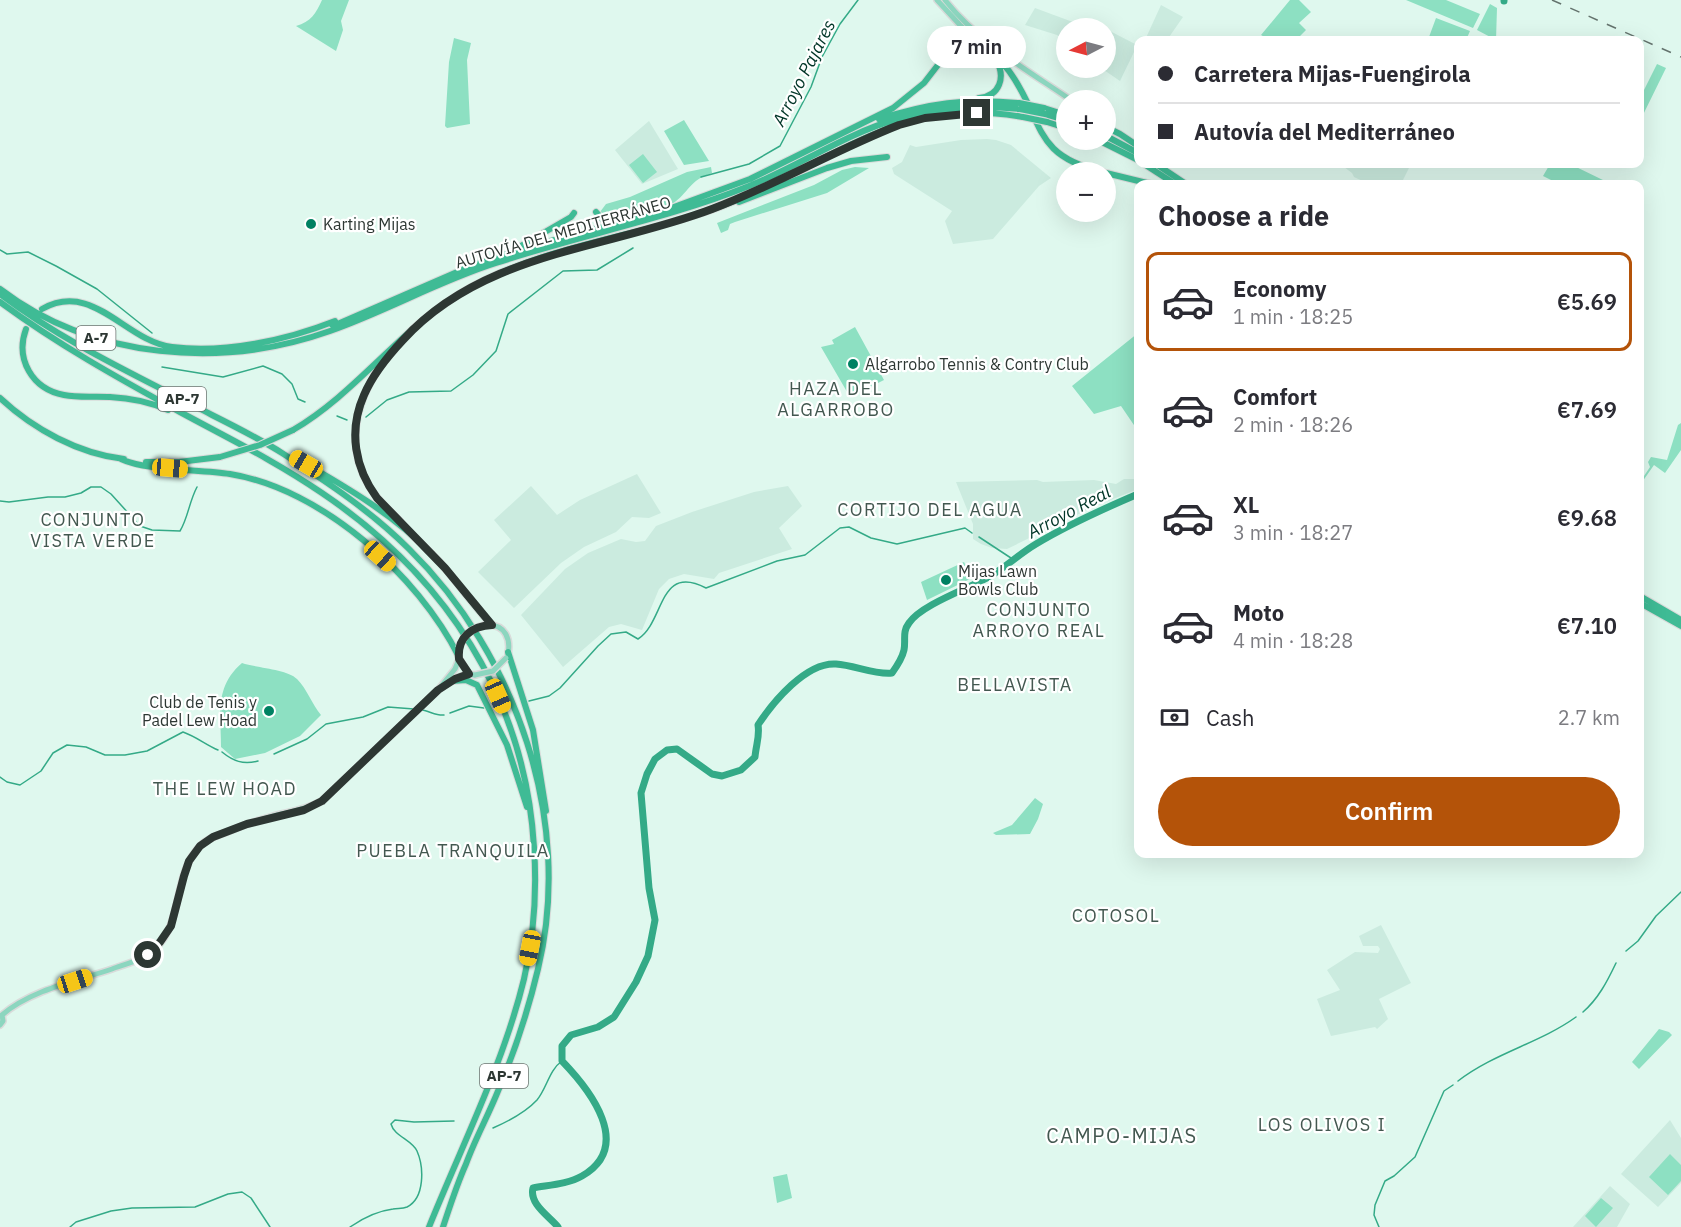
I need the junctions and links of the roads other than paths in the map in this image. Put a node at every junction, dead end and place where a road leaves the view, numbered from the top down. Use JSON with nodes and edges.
{"nodes":[{"id":1,"x":937,"y":0,"type":"edge"},
{"id":2,"x":945,"y":0,"type":"edge"},
{"id":3,"x":979,"y":43,"type":"junction"},
{"id":4,"x":962,"y":46,"type":"dead end"},
{"id":5,"x":1057,"y":90,"type":"edge"},
{"id":6,"x":946,"y":102,"type":"junction"},
{"id":7,"x":1019,"y":106,"type":"junction"},
{"id":8,"x":1044,"y":111,"type":"junction"},
{"id":9,"x":1056,"y":113,"type":"edge"},
{"id":10,"x":1056,"y":116,"type":"edge"},
{"id":11,"x":1056,"y":125,"type":"edge"},
{"id":12,"x":847,"y":132,"type":"junction"},
{"id":13,"x":1116,"y":132,"type":"edge"},
{"id":14,"x":1116,"y":141,"type":"edge"},
{"id":15,"x":1134,"y":143,"type":"edge"},
{"id":16,"x":1116,"y":149,"type":"edge"},
{"id":17,"x":1134,"y":151,"type":"edge"},
{"id":18,"x":887,"y":157,"type":"dead end"},
{"id":19,"x":1134,"y":158,"type":"edge"},
{"id":20,"x":1072,"y":162,"type":"edge"},
{"id":21,"x":1150,"y":168,"type":"edge"},
{"id":22,"x":1162,"y":168,"type":"edge"},
{"id":23,"x":1167,"y":168,"type":"edge"},
{"id":24,"x":1116,"y":176,"type":"edge"},
{"id":25,"x":1134,"y":180,"type":"edge"},
{"id":26,"x":1169,"y":180,"type":"edge"},
{"id":27,"x":1182,"y":180,"type":"edge"},
{"id":28,"x":1183,"y":180,"type":"edge"},
{"id":29,"x":715,"y":208,"type":"junction"},
{"id":30,"x":596,"y":212,"type":"dead end"},
{"id":31,"x":574,"y":213,"type":"dead end"},
{"id":32,"x":637,"y":218,"type":"junction"},
{"id":33,"x":503,"y":255,"type":"junction"},
{"id":34,"x":0,"y":289,"type":"edge"},
{"id":35,"x":0,"y":294,"type":"edge"},
{"id":36,"x":0,"y":302,"type":"edge"},
{"id":37,"x":42,"y":309,"type":"dead end"},
{"id":38,"x":356,"y":315,"type":"junction"},
{"id":39,"x":26,"y":329,"type":"dead end"},
{"id":40,"x":412,"y":329,"type":"junction"},
{"id":41,"x":318,"y":334,"type":"junction"},
{"id":42,"x":0,"y":398,"type":"edge"},
{"id":43,"x":181,"y":413,"type":"junction"},
{"id":44,"x":280,"y":452,"type":"junction"},
{"id":45,"x":121,"y":459,"type":"junction"},
{"id":46,"x":420,"y":542,"type":"junction"},
{"id":47,"x":1644,"y":599,"type":"edge"},
{"id":48,"x":1644,"y":604,"type":"edge"},
{"id":49,"x":1654,"y":608,"type":"junction"},
{"id":50,"x":1670,"y":617,"type":"junction"},
{"id":51,"x":1681,"y":619,"type":"edge"},
{"id":52,"x":488,"y":625,"type":"junction"},
{"id":53,"x":1681,"y":628,"type":"edge"},
{"id":54,"x":507,"y":655,"type":"junction"},
{"id":55,"x":459,"y":658,"type":"junction"},
{"id":56,"x":472,"y":674,"type":"junction"},
{"id":57,"x":452,"y":681,"type":"junction"},
{"id":58,"x":477,"y":685,"type":"junction"},
{"id":59,"x":438,"y":690,"type":"junction"},
{"id":60,"x":533,"y":831,"type":"junction"},
{"id":61,"x":546,"y":835,"type":"junction"},
{"id":62,"x":1,"y":1014,"type":"edge"},
{"id":63,"x":0,"y":1025,"type":"edge"},
{"id":64,"x":429,"y":1227,"type":"edge"},
{"id":65,"x":443,"y":1227,"type":"edge"}],
"edges":[{"from":1,"to":3,"type":"main road"},
{"from":2,"to":5,"type":"main road"},
{"from":3,"to":6,"type":"highway"},
{"from":3,"to":20,"type":"highway"},
{"from":4,"to":12,"type":"highway"},
{"from":6,"to":7,"type":"highway"},
{"from":6,"to":12,"type":"highway"},
{"from":7,"to":8,"type":"highway","name":"AUTOVÍA DEL MEDITERRÁNEO","number":"A-7","bridge":true},
{"from":7,"to":41,"type":"highway","name":"AUTOVÍA DEL MEDITERRÁNEO","number":"A-7"},
{"from":8,"to":9,"type":"highway"},
{"from":8,"to":10,"type":"highway","name":"AUTOVÍA DEL MEDITERRÁNEO","number":"A-7"},
{"from":11,"to":29,"type":"highway","name":"AUTOVÍA DEL MEDITERRÁNEO","bridge":true},
{"from":12,"to":32,"type":"highway"},
{"from":13,"to":15,"type":"highway"},
{"from":14,"to":17,"type":"highway"},
{"from":16,"to":19,"type":"highway"},
{"from":18,"to":29,"type":"highway"},
{"from":21,"to":26,"type":"highway"},
{"from":22,"to":27,"type":"highway"},
{"from":23,"to":28,"type":"highway"},
{"from":24,"to":25,"type":"highway"},
{"from":29,"to":40,"type":"highway","name":"AUTOVÍA DEL MEDITERRÁNEO"},
{"from":30,"to":32,"type":"highway"},
{"from":31,"to":33,"type":"highway"},
{"from":32,"to":33,"type":"highway"},
{"from":33,"to":38,"type":"highway"},
{"from":34,"to":41,"type":"highway","name":"AUTOVÍA DEL MEDITERRÁNEO","number":"A-7"},
{"from":35,"to":44,"type":"highway","number":"AP-7"},
{"from":36,"to":43,"type":"highway","number":"AP-7"},
{"from":37,"to":38,"type":"highway"},
{"from":38,"to":41,"type":"highway"},
{"from":39,"to":43,"type":"highway"},
{"from":40,"to":45,"type":"highway","name":"AUTOVÍA DEL MEDITERRÁNEO","bridge":true},
{"from":40,"to":46,"type":"highway"},
{"from":42,"to":45,"type":"highway","name":"AUTOVÍA DEL MEDITERRÁNEO"},
{"from":43,"to":60,"type":"highway","number":"AP-7"},
{"from":44,"to":46,"type":"highway"},
{"from":44,"to":61,"type":"highway","number":"AP-7"},
{"from":45,"to":55,"type":"highway"},
{"from":46,"to":52,"type":"highway"},
{"from":47,"to":49,"type":"highway"},
{"from":48,"to":49,"type":"highway"},
{"from":49,"to":50,"type":"highway"},
{"from":50,"to":51,"type":"highway"},
{"from":50,"to":53,"type":"highway"},
{"from":52,"to":54,"type":"main road"},
{"from":52,"to":55,"type":"main road","bridge":true},
{"from":54,"to":56,"type":"main road","bridge":true},
{"from":54,"to":61,"type":"highway"},
{"from":55,"to":56,"type":"main road"},
{"from":55,"to":59,"type":"main road"},
{"from":56,"to":57,"type":"main road"},
{"from":56,"to":58,"type":"highway"},
{"from":57,"to":58,"type":"highway"},
{"from":57,"to":59,"type":"main road"},
{"from":58,"to":60,"type":"highway"},
{"from":59,"to":62,"type":"main road"},
{"from":60,"to":64,"type":"highway","number":"AP-7"},
{"from":61,"to":65,"type":"highway","number":"AP-7"},
{"from":62,"to":63,"type":"main road"}]}
